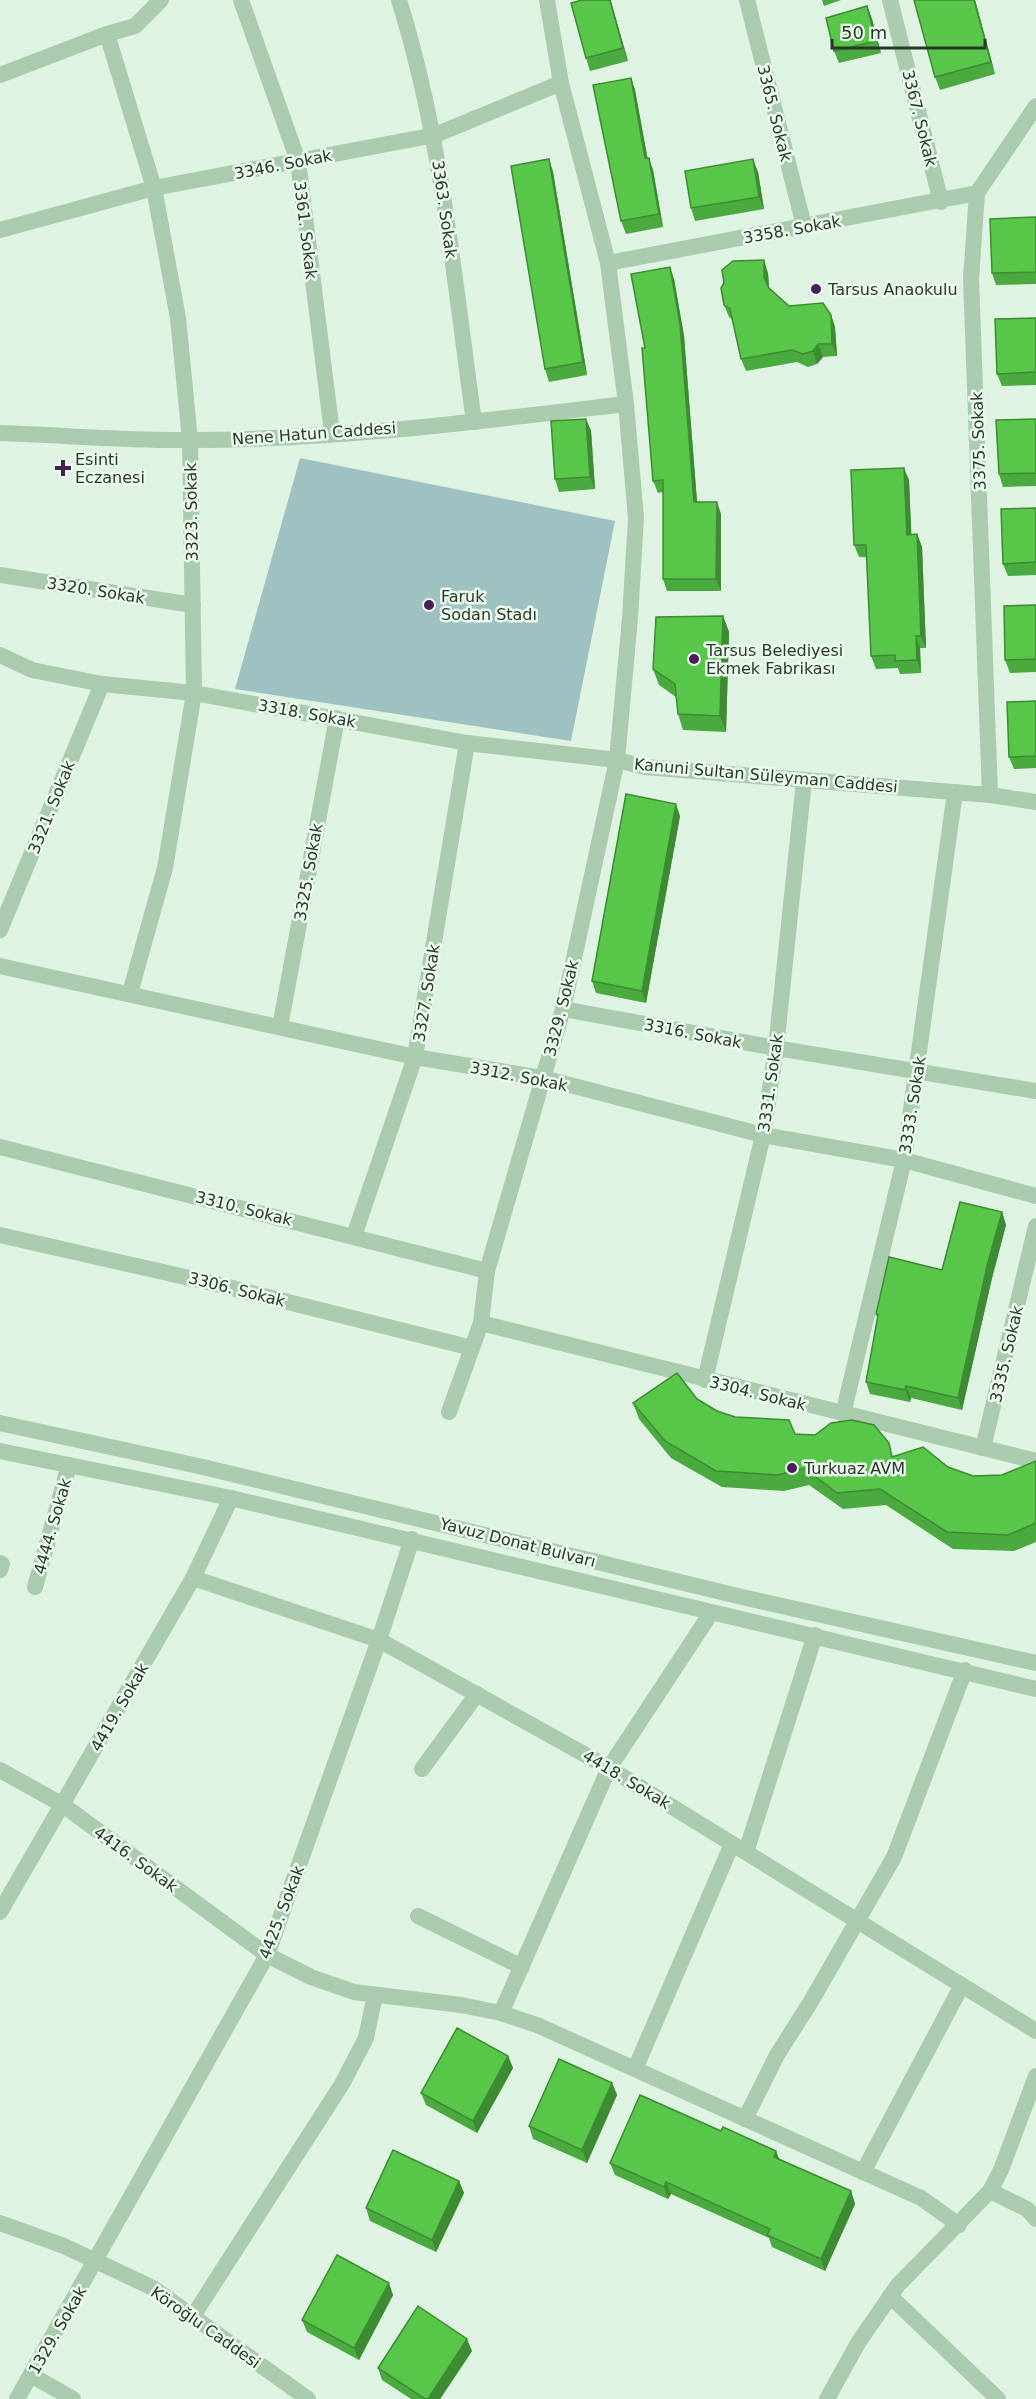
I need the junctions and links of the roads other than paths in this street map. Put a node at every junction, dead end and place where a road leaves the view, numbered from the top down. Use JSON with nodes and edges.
{"nodes":[{"id":1,"x":161,"y":0,"type":"edge"},
{"id":2,"x":241,"y":0,"type":"edge"},
{"id":3,"x":399,"y":0,"type":"edge"},
{"id":4,"x":547,"y":0,"type":"edge"},
{"id":5,"x":747,"y":0,"type":"edge"},
{"id":6,"x":890,"y":0,"type":"edge"},
{"id":7,"x":107,"y":34,"type":"junction"},
{"id":8,"x":0,"y":75,"type":"edge"},
{"id":9,"x":561,"y":83,"type":"junction"},
{"id":10,"x":1036,"y":106,"type":"edge"},
{"id":11,"x":435,"y":135,"type":"junction"},
{"id":12,"x":298,"y":161,"type":"junction"},
{"id":13,"x":154,"y":188,"type":"junction"},
{"id":14,"x":977,"y":193,"type":"junction"},
{"id":15,"x":941,"y":202,"type":"junction"},
{"id":16,"x":804,"y":226,"type":"junction"},
{"id":17,"x":0,"y":230,"type":"edge"},
{"id":18,"x":608,"y":263,"type":"junction"},
{"id":19,"x":626,"y":404,"type":"junction"},
{"id":20,"x":474,"y":422,"type":"junction"},
{"id":21,"x":0,"y":433,"type":"edge"},
{"id":22,"x":332,"y":434,"type":"junction"},
{"id":23,"x":190,"y":440,"type":"junction"},
{"id":24,"x":0,"y":575,"type":"edge"},
{"id":25,"x":192,"y":605,"type":"junction"},
{"id":26,"x":0,"y":655,"type":"edge"},
{"id":27,"x":102,"y":684,"type":"junction"},
{"id":28,"x":194,"y":693,"type":"junction"},
{"id":29,"x":337,"y":718,"type":"junction"},
{"id":30,"x":467,"y":743,"type":"junction"},
{"id":31,"x":617,"y":760,"type":"junction"},
{"id":32,"x":804,"y":781,"type":"junction"},
{"id":33,"x":955,"y":792,"type":"junction"},
{"id":34,"x":990,"y":795,"type":"junction"},
{"id":35,"x":1036,"y":802,"type":"edge"},
{"id":36,"x":0,"y":930,"type":"edge"},
{"id":37,"x":0,"y":966,"type":"edge"},
{"id":38,"x":130,"y":993,"type":"junction"},
{"id":39,"x":563,"y":1009,"type":"junction"},
{"id":40,"x":280,"y":1027,"type":"junction"},
{"id":41,"x":776,"y":1048,"type":"junction"},
{"id":42,"x":415,"y":1057,"type":"junction"},
{"id":43,"x":917,"y":1072,"type":"junction"},
{"id":44,"x":543,"y":1078,"type":"junction"},
{"id":45,"x":1036,"y":1091,"type":"edge"},
{"id":46,"x":763,"y":1135,"type":"junction"},
{"id":47,"x":0,"y":1147,"type":"edge"},
{"id":48,"x":904,"y":1160,"type":"junction"},
{"id":49,"x":1036,"y":1196,"type":"edge"},
{"id":50,"x":1036,"y":1226,"type":"edge"},
{"id":51,"x":0,"y":1235,"type":"edge"},
{"id":52,"x":354,"y":1236,"type":"junction"},
{"id":53,"x":487,"y":1271,"type":"junction"},
{"id":54,"x":481,"y":1323,"type":"junction"},
{"id":55,"x":472,"y":1348,"type":"junction"},
{"id":56,"x":705,"y":1380,"type":"junction"},
{"id":57,"x":449,"y":1412,"type":"dead end"},
{"id":58,"x":843,"y":1414,"type":"junction"},
{"id":59,"x":0,"y":1423,"type":"edge"},
{"id":60,"x":983,"y":1448,"type":"junction"},
{"id":61,"x":0,"y":1451,"type":"edge"},
{"id":62,"x":1036,"y":1461,"type":"edge"},
{"id":63,"x":69,"y":1465,"type":"junction"},
{"id":64,"x":231,"y":1498,"type":"junction"},
{"id":65,"x":412,"y":1539,"type":"junction"},
{"id":66,"x":0,"y":1563,"type":"edge"},
{"id":67,"x":0,"y":1570,"type":"edge"},
{"id":68,"x":193,"y":1578,"type":"junction"},
{"id":69,"x":35,"y":1587,"type":"dead end"},
{"id":70,"x":711,"y":1613,"type":"junction"},
{"id":71,"x":815,"y":1635,"type":"junction"},
{"id":72,"x":380,"y":1640,"type":"junction"},
{"id":73,"x":1036,"y":1663,"type":"edge"},
{"id":74,"x":965,"y":1670,"type":"junction"},
{"id":75,"x":1036,"y":1689,"type":"edge"},
{"id":76,"x":477,"y":1694,"type":"junction"},
{"id":77,"x":609,"y":1768,"type":"junction"},
{"id":78,"x":422,"y":1769,"type":"dead end"},
{"id":79,"x":0,"y":1770,"type":"edge"},
{"id":80,"x":63,"y":1805,"type":"junction"},
{"id":81,"x":739,"y":1848,"type":"junction"},
{"id":82,"x":0,"y":1912,"type":"edge"},
{"id":83,"x":418,"y":1916,"type":"dead end"},
{"id":84,"x":856,"y":1920,"type":"junction"},
{"id":85,"x":267,"y":1955,"type":"junction"},
{"id":86,"x":522,"y":1967,"type":"junction"},
{"id":87,"x":962,"y":1985,"type":"junction"},
{"id":88,"x":375,"y":1995,"type":"junction"},
{"id":89,"x":501,"y":2013,"type":"junction"},
{"id":90,"x":1036,"y":2031,"type":"edge"},
{"id":91,"x":635,"y":2069,"type":"junction"},
{"id":92,"x":1036,"y":2076,"type":"edge"},
{"id":93,"x":745,"y":2119,"type":"junction"},
{"id":94,"x":863,"y":2172,"type":"junction"},
{"id":95,"x":990,"y":2191,"type":"junction"},
{"id":96,"x":1036,"y":2219,"type":"edge"},
{"id":97,"x":0,"y":2223,"type":"edge"},
{"id":98,"x":959,"y":2225,"type":"junction"},
{"id":99,"x":96,"y":2261,"type":"junction"},
{"id":100,"x":890,"y":2296,"type":"junction"},
{"id":101,"x":193,"y":2316,"type":"junction"},
{"id":102,"x":31,"y":2375,"type":"junction"},
{"id":103,"x":17,"y":2399,"type":"edge"},
{"id":104,"x":73,"y":2399,"type":"edge"},
{"id":105,"x":308,"y":2399,"type":"edge"},
{"id":106,"x":827,"y":2399,"type":"edge"},
{"id":107,"x":998,"y":2399,"type":"edge"}],
"edges":[{"from":1,"to":7,"type":"street"},
{"from":2,"to":12,"type":"street","name":"3361. Sokak"},
{"from":3,"to":11,"type":"street","name":"3363. Sokak"},
{"from":4,"to":9,"type":"street","name":"Kanuni Sultan Süleyman Caddesi"},
{"from":5,"to":16,"type":"street","name":"3365. Sokak"},
{"from":6,"to":15,"type":"street","name":"3367. Sokak"},
{"from":7,"to":8,"type":"street"},
{"from":7,"to":13,"type":"street","name":"3323. Sokak"},
{"from":9,"to":11,"type":"street","name":"3346. Sokak"},
{"from":9,"to":18,"type":"street","name":"Kanuni Sultan Süleyman Caddesi"},
{"from":10,"to":14,"type":"street"},
{"from":11,"to":12,"type":"street","name":"3346. Sokak"},
{"from":11,"to":20,"type":"street","name":"3363. Sokak"},
{"from":12,"to":13,"type":"street","name":"3346. Sokak"},
{"from":12,"to":22,"type":"street","name":"3361. Sokak"},
{"from":13,"to":17,"type":"street","name":"3346. Sokak"},
{"from":13,"to":23,"type":"street","name":"3323. Sokak"},
{"from":14,"to":15,"type":"street","name":"3358. Sokak"},
{"from":14,"to":34,"type":"street","name":"3375. Sokak"},
{"from":15,"to":16,"type":"street","name":"3358. Sokak"},
{"from":16,"to":18,"type":"street","name":"3358. Sokak"},
{"from":18,"to":19,"type":"street","name":"Kanuni Sultan Süleyman Caddesi"},
{"from":19,"to":20,"type":"street","name":"Nene Hatun Caddesi"},
{"from":19,"to":31,"type":"street","name":"Kanuni Sultan Süleyman Caddesi"},
{"from":20,"to":22,"type":"street","name":"Nene Hatun Caddesi"},
{"from":21,"to":23,"type":"street","name":"Nene Hatun Caddesi"},
{"from":22,"to":23,"type":"street","name":"Nene Hatun Caddesi"},
{"from":23,"to":25,"type":"street","name":"3323. Sokak"},
{"from":24,"to":25,"type":"street","name":"3320. Sokak"},
{"from":25,"to":28,"type":"street","name":"3323. Sokak"},
{"from":26,"to":27,"type":"street","name":"3318. Sokak"},
{"from":27,"to":28,"type":"street","name":"3318. Sokak"},
{"from":27,"to":36,"type":"street","name":"3321. Sokak"},
{"from":28,"to":29,"type":"street","name":"3318. Sokak"},
{"from":28,"to":38,"type":"street","name":"3323. Sokak"},
{"from":29,"to":30,"type":"street","name":"3318. Sokak"},
{"from":29,"to":40,"type":"street","name":"3325. Sokak"},
{"from":30,"to":31,"type":"street","name":"3318. Sokak"},
{"from":30,"to":42,"type":"street","name":"3327. Sokak"},
{"from":31,"to":32,"type":"street","name":"Kanuni Sultan Süleyman Caddesi"},
{"from":31,"to":39,"type":"street","name":"3329. Sokak"},
{"from":32,"to":33,"type":"street","name":"Kanuni Sultan Süleyman Caddesi"},
{"from":32,"to":41,"type":"street","name":"3331. Sokak"},
{"from":33,"to":34,"type":"street","name":"Kanuni Sultan Süleyman Caddesi"},
{"from":33,"to":43,"type":"street","name":"3333. Sokak"},
{"from":34,"to":35,"type":"street","name":"Kanuni Sultan Süleyman Caddesi"},
{"from":37,"to":38,"type":"street","name":"3312. Sokak"},
{"from":38,"to":40,"type":"street","name":"3312. Sokak"},
{"from":39,"to":41,"type":"street","name":"3316. Sokak"},
{"from":39,"to":44,"type":"street","name":"3329. Sokak"},
{"from":40,"to":42,"type":"street","name":"3312. Sokak"},
{"from":41,"to":43,"type":"street","name":"3316. Sokak"},
{"from":41,"to":46,"type":"street","name":"3331. Sokak"},
{"from":42,"to":44,"type":"street","name":"3312. Sokak"},
{"from":42,"to":52,"type":"street","name":"3327. Sokak"},
{"from":43,"to":45,"type":"street","name":"3316. Sokak"},
{"from":43,"to":48,"type":"street","name":"3333. Sokak"},
{"from":44,"to":46,"type":"street","name":"3312. Sokak"},
{"from":44,"to":53,"type":"street","name":"3329. Sokak"},
{"from":46,"to":48,"type":"street","name":"3312. Sokak"},
{"from":46,"to":56,"type":"street","name":"3331. Sokak"},
{"from":47,"to":52,"type":"street","name":"3310. Sokak"},
{"from":48,"to":49,"type":"street","name":"3312. Sokak"},
{"from":48,"to":58,"type":"street","name":"3333. Sokak"},
{"from":50,"to":60,"type":"street","name":"3335. Sokak"},
{"from":51,"to":55,"type":"street","name":"3306. Sokak"},
{"from":52,"to":53,"type":"street","name":"3310. Sokak"},
{"from":53,"to":54,"type":"street","name":"3329. Sokak"},
{"from":54,"to":55,"type":"street","name":"3329. Sokak"},
{"from":54,"to":56,"type":"street","name":"3304. Sokak"},
{"from":55,"to":57,"type":"street","name":"3329. Sokak"},
{"from":56,"to":58,"type":"street","name":"3304. Sokak"},
{"from":58,"to":60,"type":"street","name":"3304. Sokak"},
{"from":59,"to":73,"type":"street","name":"Yavuz Donat Bulvarı"},
{"from":60,"to":62,"type":"street","name":"3304. Sokak"},
{"from":61,"to":63,"type":"street","name":"Yavuz Donat Bulvarı"},
{"from":63,"to":64,"type":"street","name":"Yavuz Donat Bulvarı"},
{"from":63,"to":69,"type":"street","name":"4444. Sokak"},
{"from":64,"to":65,"type":"street","name":"Yavuz Donat Bulvarı"},
{"from":64,"to":68,"type":"street","name":"4419. Sokak"},
{"from":65,"to":70,"type":"street","name":"Yavuz Donat Bulvarı"},
{"from":65,"to":72,"type":"street","name":"4425. Sokak"},
{"from":66,"to":67,"type":"street"},
{"from":68,"to":72,"type":"street","name":"4418. Sokak"},
{"from":68,"to":80,"type":"street","name":"4419. Sokak"},
{"from":70,"to":71,"type":"street","name":"Yavuz Donat Bulvarı"},
{"from":70,"to":77,"type":"street"},
{"from":71,"to":74,"type":"street","name":"Yavuz Donat Bulvarı"},
{"from":71,"to":81,"type":"street"},
{"from":72,"to":76,"type":"street","name":"4418. Sokak"},
{"from":72,"to":85,"type":"street","name":"4425. Sokak"},
{"from":74,"to":75,"type":"street","name":"Yavuz Donat Bulvarı"},
{"from":74,"to":84,"type":"street"},
{"from":76,"to":77,"type":"street","name":"4418. Sokak"},
{"from":76,"to":78,"type":"street"},
{"from":77,"to":81,"type":"street","name":"4418. Sokak"},
{"from":77,"to":86,"type":"street"},
{"from":79,"to":80,"type":"street","name":"4416. Sokak"},
{"from":80,"to":82,"type":"street","name":"4419. Sokak"},
{"from":80,"to":85,"type":"street","name":"4416. Sokak"},
{"from":81,"to":84,"type":"street","name":"4418. Sokak"},
{"from":81,"to":91,"type":"street"},
{"from":83,"to":86,"type":"street"},
{"from":84,"to":87,"type":"street","name":"4418. Sokak"},
{"from":84,"to":93,"type":"street"},
{"from":85,"to":88,"type":"street","name":"4416. Sokak"},
{"from":85,"to":99,"type":"street","name":"4425. Sokak"},
{"from":86,"to":89,"type":"street"},
{"from":87,"to":90,"type":"street","name":"4418. Sokak"},
{"from":87,"to":94,"type":"street"},
{"from":88,"to":89,"type":"street","name":"4416. Sokak"},
{"from":88,"to":101,"type":"street"},
{"from":89,"to":91,"type":"street","name":"4416. Sokak"},
{"from":91,"to":93,"type":"street","name":"4416. Sokak"},
{"from":92,"to":95,"type":"street"},
{"from":93,"to":94,"type":"street","name":"4416. Sokak"},
{"from":94,"to":98,"type":"street","name":"4416. Sokak"},
{"from":95,"to":96,"type":"street"},
{"from":95,"to":98,"type":"street"},
{"from":97,"to":99,"type":"street","name":"Köroğlu Caddesi"},
{"from":98,"to":100,"type":"street"},
{"from":99,"to":101,"type":"street","name":"Köroğlu Caddesi"},
{"from":99,"to":102,"type":"street","name":"1329. Sokak"},
{"from":100,"to":106,"type":"street"},
{"from":100,"to":107,"type":"street"},
{"from":101,"to":105,"type":"street","name":"Köroğlu Caddesi"},
{"from":102,"to":103,"type":"street","name":"1329. Sokak"},
{"from":102,"to":104,"type":"street"}]}
